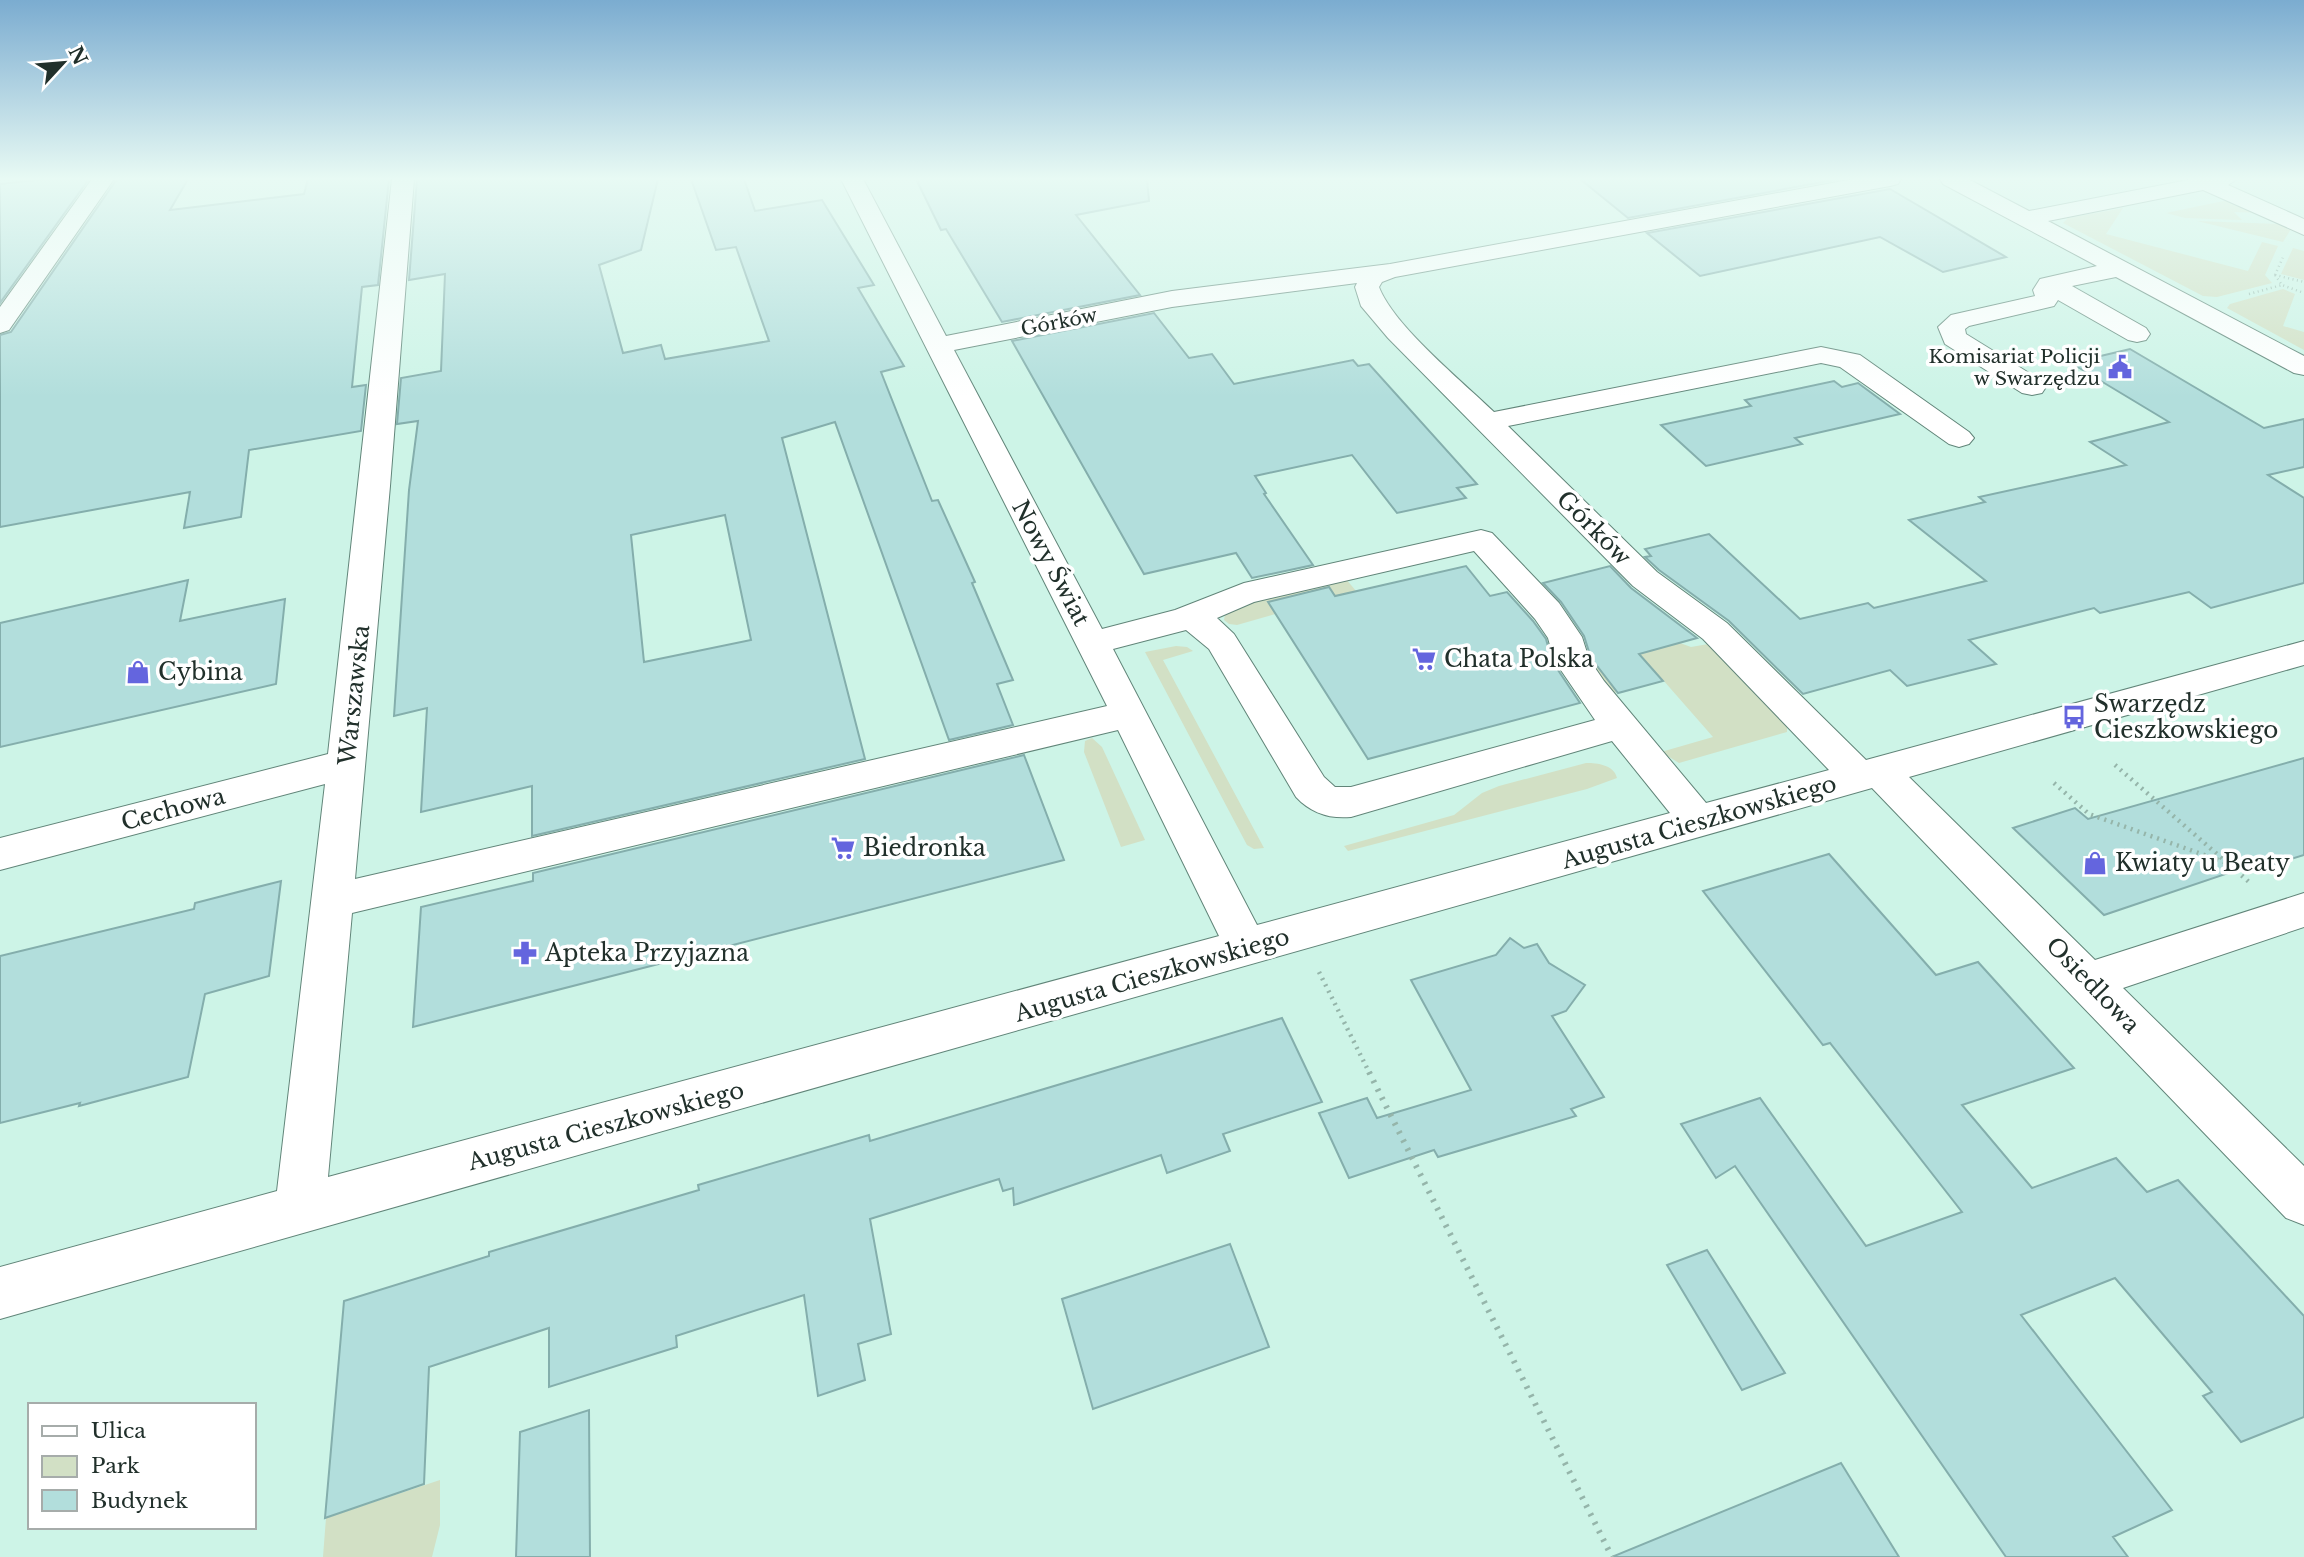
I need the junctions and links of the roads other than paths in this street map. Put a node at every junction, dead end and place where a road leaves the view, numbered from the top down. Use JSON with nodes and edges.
{"nodes":[{"id":1,"x":52,"y":252,"type":"edge"},
{"id":2,"x":396,"y":252,"type":"edge"},
{"id":3,"x":889,"y":252,"type":"edge"},
{"id":4,"x":1496,"y":252,"type":"edge"},
{"id":5,"x":2086,"y":252,"type":"edge"},
{"id":6,"x":2118,"y":269,"type":"junction"},
{"id":7,"x":1391,"y":271,"type":"junction"},
{"id":8,"x":2049,"y":284,"type":"junction"},
{"id":9,"x":0,"y":325,"type":"edge"},
{"id":10,"x":2137,"y":334,"type":"dead end"},
{"id":11,"x":937,"y":346,"type":"junction"},
{"id":12,"x":2304,"y":368,"type":"edge"},
{"id":13,"x":2032,"y":387,"type":"dead end"},
{"id":14,"x":1487,"y":422,"type":"junction"},
{"id":15,"x":1959,"y":438,"type":"dead end"},
{"id":16,"x":1186,"y":619,"type":"junction"},
{"id":17,"x":1092,"y":642,"type":"junction"},
{"id":18,"x":2304,"y":653,"type":"edge"},
{"id":19,"x":1129,"y":714,"type":"junction"},
{"id":20,"x":1619,"y":726,"type":"junction"},
{"id":21,"x":346,"y":764,"type":"junction"},
{"id":22,"x":1869,"y":774,"type":"junction"},
{"id":23,"x":1699,"y":822,"type":"junction"},
{"id":24,"x":0,"y":854,"type":"edge"},
{"id":25,"x":333,"y":901,"type":"junction"},
{"id":26,"x":2304,"y":911,"type":"edge"},
{"id":27,"x":1247,"y":949,"type":"junction"},
{"id":28,"x":2089,"y":981,"type":"junction"},
{"id":29,"x":2304,"y":1201,"type":"edge"},
{"id":30,"x":300,"y":1211,"type":"junction"},
{"id":31,"x":0,"y":1293,"type":"edge"}],
"edges":[{"from":1,"to":9,"type":"street"},
{"from":2,"to":21,"type":"street","name":"Warszawska"},
{"from":3,"to":11,"type":"street","name":"Nowy Świat"},
{"from":4,"to":7,"type":"street","name":"Górków"},
{"from":5,"to":6,"type":"street"},
{"from":6,"to":8,"type":"street"},
{"from":6,"to":12,"type":"street"},
{"from":7,"to":11,"type":"street","name":"Górków"},
{"from":7,"to":14,"type":"street","name":"Górków"},
{"from":8,"to":10,"type":"street"},
{"from":8,"to":13,"type":"street"},
{"from":11,"to":17,"type":"street","name":"Nowy Świat"},
{"from":14,"to":15,"type":"street"},
{"from":14,"to":22,"type":"street","name":"Górków"},
{"from":16,"to":17,"type":"street"},
{"from":16,"to":20,"type":"street"},
{"from":16,"to":20,"type":"street"},
{"from":17,"to":19,"type":"street","name":"Nowy Świat"},
{"from":18,"to":22,"type":"street","name":"Augusta Cieszkowskiego"},
{"from":19,"to":25,"type":"street"},
{"from":19,"to":27,"type":"street","name":"Nowy Świat"},
{"from":20,"to":23,"type":"street"},
{"from":21,"to":24,"type":"street","name":"Cechowa"},
{"from":21,"to":25,"type":"street","name":"Warszawska"},
{"from":22,"to":23,"type":"street","name":"Augusta Cieszkowskiego"},
{"from":22,"to":28,"type":"street","name":"Osiedlowa"},
{"from":23,"to":27,"type":"street","name":"Augusta Cieszkowskiego"},
{"from":25,"to":30,"type":"street","name":"Warszawska"},
{"from":26,"to":28,"type":"street"},
{"from":27,"to":30,"type":"street","name":"Augusta Cieszkowskiego"},
{"from":28,"to":29,"type":"street","name":"Osiedlowa"},
{"from":30,"to":31,"type":"street","name":"Augusta Cieszkowskiego"}]}
